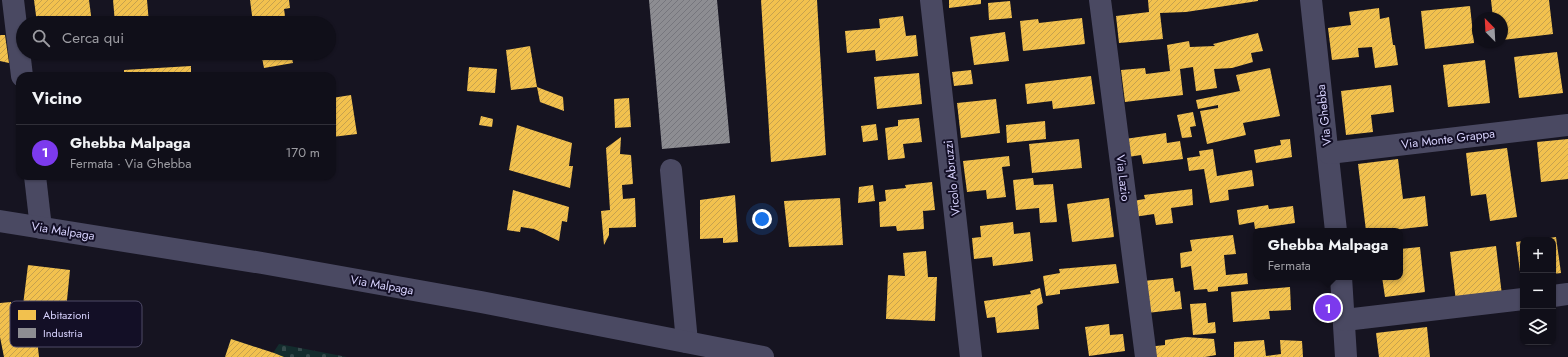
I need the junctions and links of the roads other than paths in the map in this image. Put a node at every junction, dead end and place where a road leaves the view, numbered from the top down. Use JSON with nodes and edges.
{"nodes":[{"id":1,"x":13,"y":0,"type":"edge"},
{"id":2,"x":932,"y":0,"type":"edge"},
{"id":3,"x":1100,"y":0,"type":"edge"},
{"id":4,"x":1311,"y":0,"type":"edge"},
{"id":5,"x":16,"y":25,"type":"edge"},
{"id":6,"x":20,"y":60,"type":"edge"},
{"id":7,"x":22,"y":72,"type":"edge"},
{"id":8,"x":1568,"y":125,"type":"edge"},
{"id":9,"x":1329,"y":153,"type":"junction"},
{"id":10,"x":671,"y":170,"type":"dead end"},
{"id":11,"x":35,"y":180,"type":"edge"},
{"id":12,"x":0,"y":220,"type":"edge"},
{"id":13,"x":41,"y":228,"type":"junction"},
{"id":14,"x":1336,"y":228,"type":"edge"},
{"id":15,"x":1341,"y":280,"type":"edge"},
{"id":16,"x":1568,"y":294,"type":"edge"},
{"id":17,"x":1556,"y":296,"type":"edge"},
{"id":18,"x":1520,"y":299,"type":"edge"},
{"id":19,"x":1345,"y":320,"type":"junction"},
{"id":20,"x":688,"y":342,"type":"junction"},
{"id":21,"x":763,"y":357,"type":"edge"},
{"id":22,"x":971,"y":357,"type":"edge"},
{"id":23,"x":1146,"y":357,"type":"edge"},
{"id":24,"x":1346,"y":357,"type":"edge"}],
"edges":[{"from":1,"to":5,"type":"street"},
{"from":2,"to":22,"type":"street","name":"Vicolo Abruzzi"},
{"from":3,"to":23,"type":"street","name":"Via Lazio"},
{"from":4,"to":9,"type":"street","name":"Via Ghebba"},
{"from":6,"to":7,"type":"street"},
{"from":8,"to":9,"type":"street","name":"Via Monte Grappa"},
{"from":9,"to":14,"type":"street","name":"Via Ghebba"},
{"from":10,"to":20,"type":"street"},
{"from":11,"to":13,"type":"street"},
{"from":12,"to":13,"type":"street","name":"Via Malpaga"},
{"from":13,"to":20,"type":"street","name":"Via Malpaga"},
{"from":15,"to":19,"type":"street"},
{"from":16,"to":17,"type":"street"},
{"from":18,"to":19,"type":"street"},
{"from":19,"to":24,"type":"street"},
{"from":20,"to":21,"type":"street","name":"Via Malpaga"}]}
